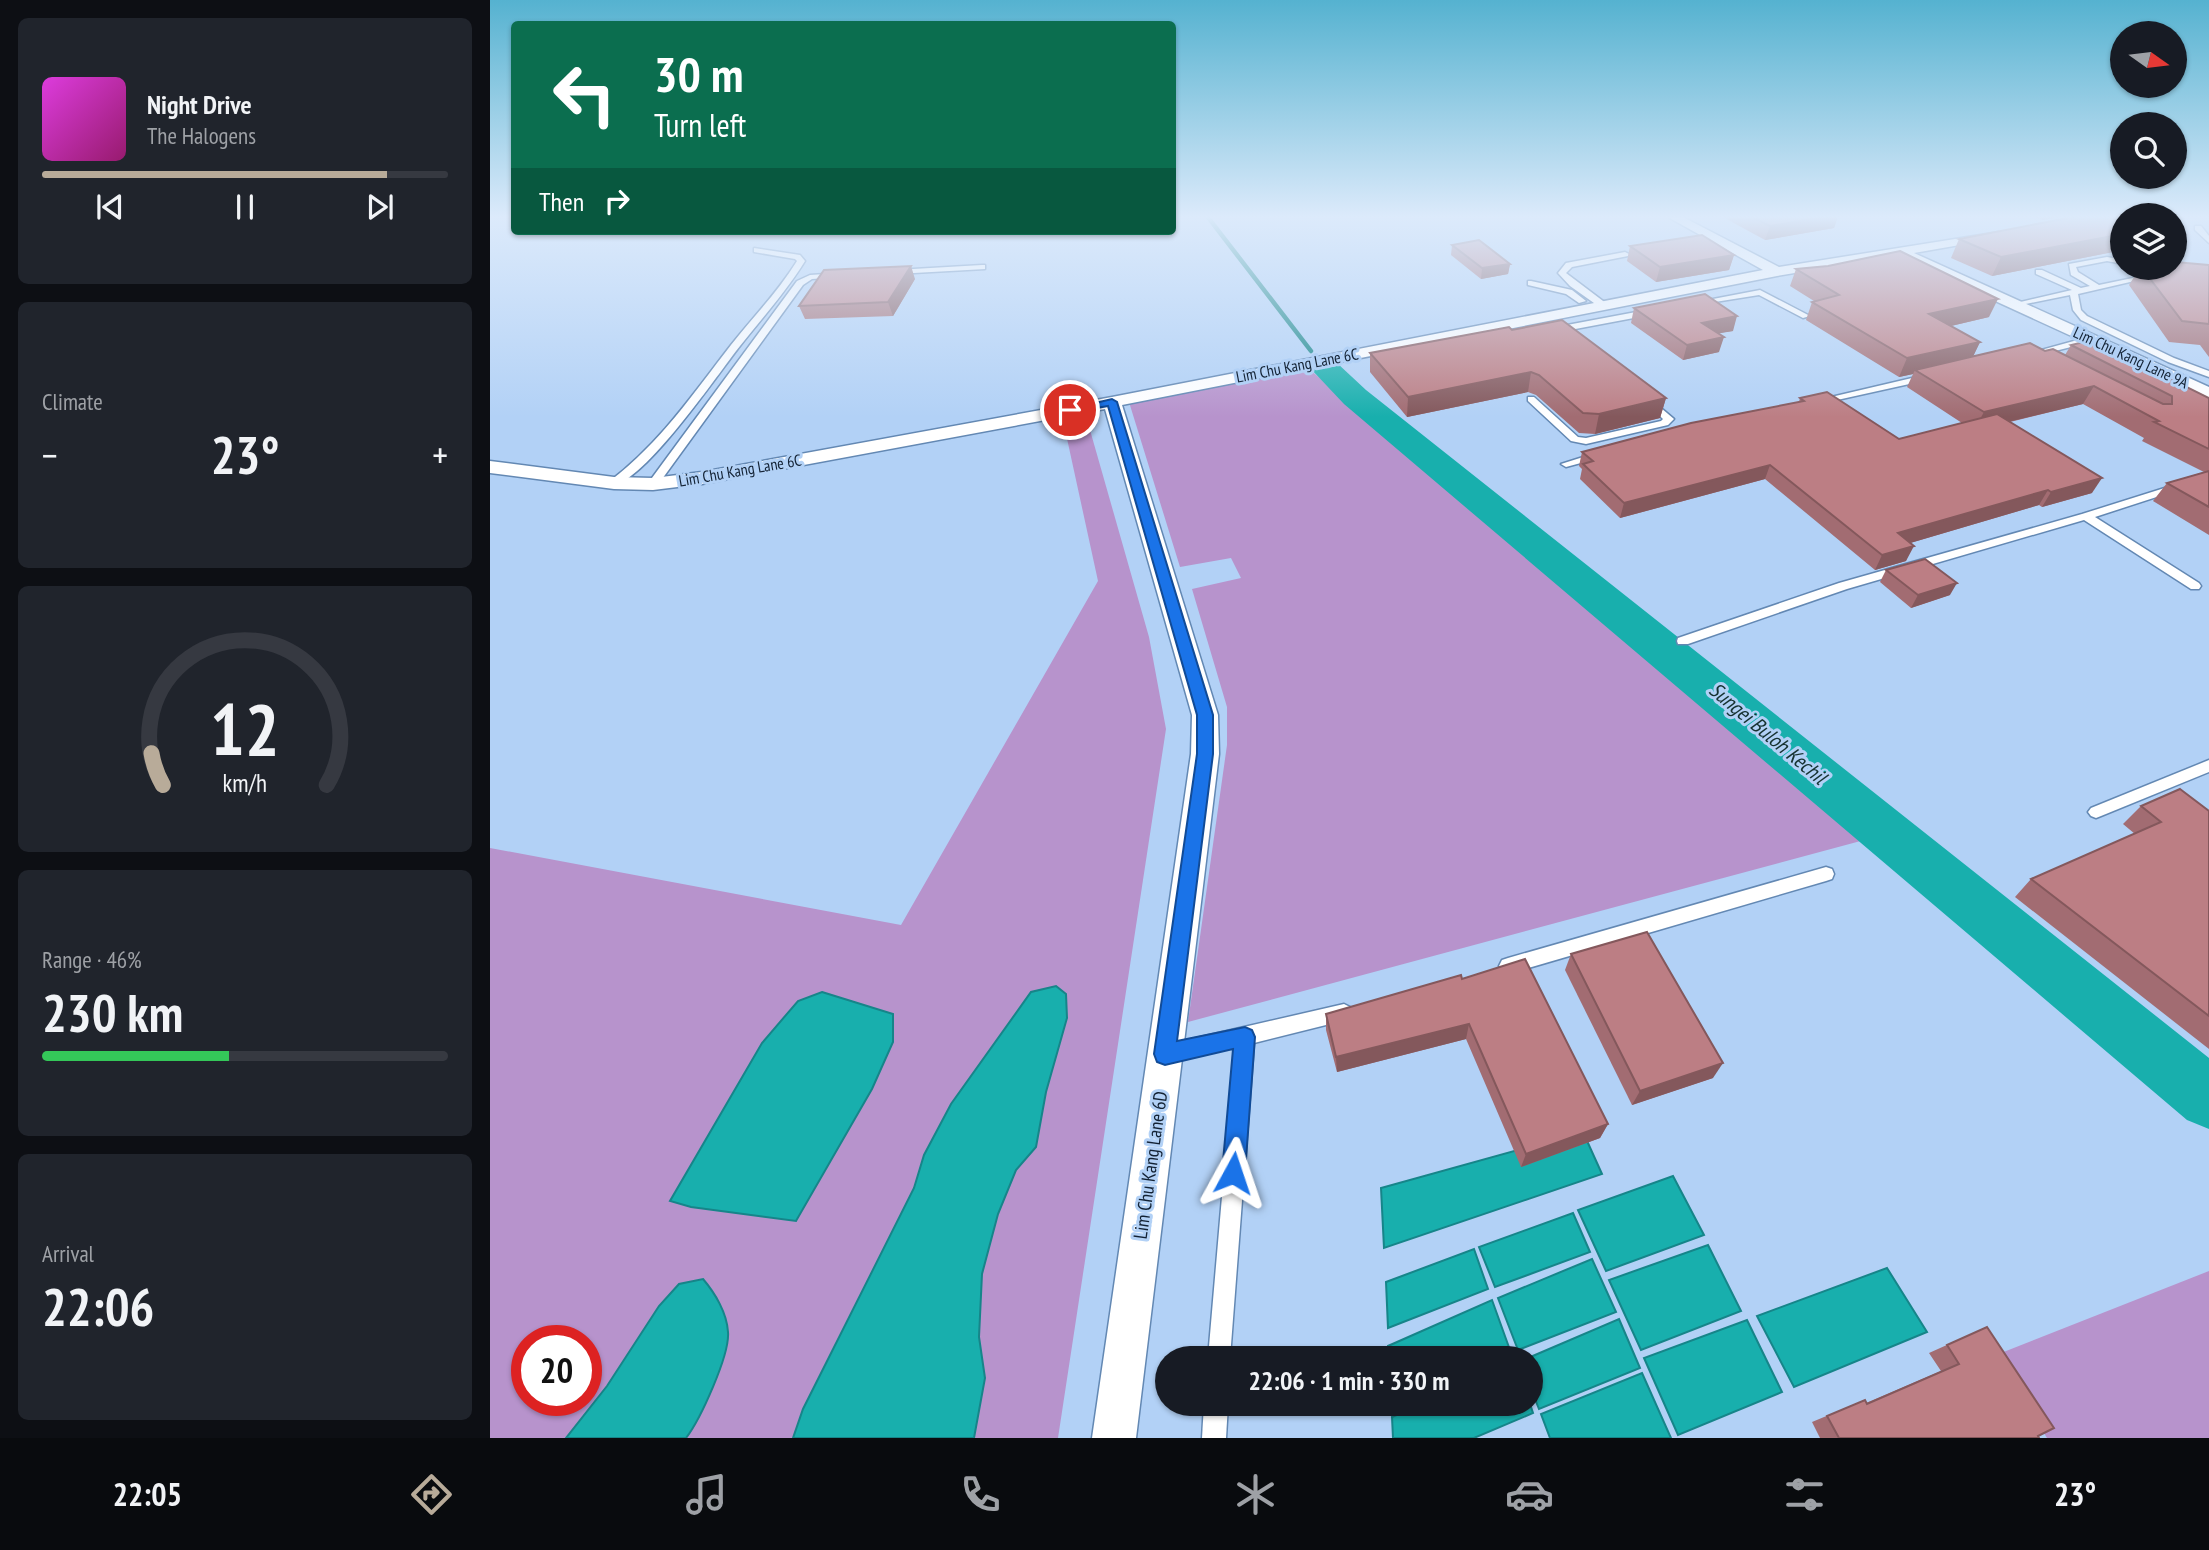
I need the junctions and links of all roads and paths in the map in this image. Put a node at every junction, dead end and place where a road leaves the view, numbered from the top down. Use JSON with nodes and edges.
{"nodes":[{"id":1,"x":787,"y":283,"type":"edge"},
{"id":2,"x":800,"y":283,"type":"edge"},
{"id":3,"x":1531,"y":283,"type":"dead end"},
{"id":4,"x":1572,"y":283,"type":"edge"},
{"id":5,"x":1725,"y":283,"type":"joint"},
{"id":6,"x":1969,"y":283,"type":"edge"},
{"id":7,"x":2061,"y":283,"type":"edge"},
{"id":8,"x":2091,"y":283,"type":"edge"},
{"id":9,"x":2116,"y":283,"type":"edge"},
{"id":10,"x":2097,"y":287,"type":"junction"},
{"id":11,"x":2077,"y":291,"type":"junction"},
{"id":12,"x":1743,"y":293,"type":"junction"},
{"id":13,"x":1689,"y":304,"type":"edge"},
{"id":14,"x":2016,"y":304,"type":"junction"},
{"id":15,"x":1598,"y":307,"type":"junction"},
{"id":16,"x":1662,"y":310,"type":"edge"},
{"id":17,"x":1806,"y":316,"type":"dead end"},
{"id":18,"x":1561,"y":333,"type":"junction"},
{"id":19,"x":1547,"y":336,"type":"edge"},
{"id":20,"x":2092,"y":339,"type":"junction"},
{"id":21,"x":1571,"y":341,"type":"edge"},
{"id":22,"x":2032,"y":354,"type":"junction"},
{"id":23,"x":2019,"y":357,"type":"edge"},
{"id":24,"x":2044,"y":360,"type":"edge"},
{"id":25,"x":2209,"y":374,"type":"edge"},
{"id":26,"x":1938,"y":375,"type":"edge"},
{"id":27,"x":1634,"y":389,"type":"edge"},
{"id":28,"x":2209,"y":394,"type":"edge"},
{"id":29,"x":1531,"y":399,"type":"dead end"},
{"id":30,"x":1112,"y":402,"type":"junction"},
{"id":31,"x":1803,"y":404,"type":"edge"},
{"id":32,"x":1605,"y":454,"type":"edge"},
{"id":33,"x":1566,"y":464,"type":"dead end"},
{"id":34,"x":490,"y":467,"type":"edge"},
{"id":35,"x":2209,"y":477,"type":"edge"},
{"id":36,"x":614,"y":483,"type":"junction"},
{"id":37,"x":653,"y":484,"type":"junction"},
{"id":38,"x":2086,"y":516,"type":"junction"},
{"id":39,"x":2195,"y":586,"type":"dead end"},
{"id":40,"x":1683,"y":641,"type":"dead end"},
{"id":41,"x":2209,"y":766,"type":"edge"},
{"id":42,"x":2096,"y":812,"type":"dead end"},
{"id":43,"x":1826,"y":874,"type":"dead end"},
{"id":44,"x":1490,"y":971,"type":"edge"},
{"id":45,"x":1356,"y":1009,"type":"edge"},
{"id":46,"x":1245,"y":1037,"type":"junction"},
{"id":47,"x":1165,"y":1054,"type":"junction"},
{"id":48,"x":1220,"y":1346,"type":"edge"},
{"id":49,"x":1215,"y":1416,"type":"edge"},
{"id":50,"x":1114,"y":1438,"type":"edge"},
{"id":51,"x":1214,"y":1438,"type":"edge"}],
"edges":[{"from":1,"to":36,"type":"lane"},
{"from":2,"to":37,"type":"lane"},
{"from":3,"to":15,"type":"lane"},
{"from":4,"to":15,"type":"lane"},
{"from":5,"to":12,"type":"lane"},
{"from":5,"to":15,"type":"street","name":"Lim Chu Kang Lane 6C"},
{"from":6,"to":14,"type":"street","name":"Lim Chu Kang Lane 9A"},
{"from":7,"to":11,"type":"lane"},
{"from":8,"to":10,"type":"lane"},
{"from":9,"to":10,"type":"lane"},
{"from":10,"to":11,"type":"lane"},
{"from":11,"to":14,"type":"lane"},
{"from":11,"to":25,"type":"lane"},
{"from":12,"to":13,"type":"lane"},
{"from":12,"to":17,"type":"lane"},
{"from":14,"to":20,"type":"street","name":"Lim Chu Kang Lane 9A"},
{"from":15,"to":30,"type":"street","name":"Lim Chu Kang Lane 6C"},
{"from":16,"to":18,"type":"lane"},
{"from":18,"to":19,"type":"lane"},
{"from":18,"to":21,"type":"lane"},
{"from":20,"to":22,"type":"lane"},
{"from":20,"to":28,"type":"street","name":"Lim Chu Kang Lane 9A"},
{"from":22,"to":23,"type":"lane"},
{"from":22,"to":24,"type":"lane"},
{"from":26,"to":31,"type":"lane"},
{"from":27,"to":29,"type":"lane"},
{"from":30,"to":37,"type":"street","name":"Lim Chu Kang Lane 6C"},
{"from":30,"to":47,"type":"street","name":"Lim Chu Kang Lane 6D"},
{"from":32,"to":33,"type":"lane"},
{"from":34,"to":36,"type":"street","name":"Lim Chu Kang Lane 6C"},
{"from":35,"to":38,"type":"lane"},
{"from":36,"to":37,"type":"street","name":"Lim Chu Kang Lane 6C"},
{"from":38,"to":39,"type":"lane"},
{"from":38,"to":40,"type":"lane"},
{"from":41,"to":42,"type":"lane"},
{"from":43,"to":44,"type":"lane"},
{"from":45,"to":46,"type":"lane"},
{"from":46,"to":47,"type":"lane"},
{"from":46,"to":48,"type":"lane"},
{"from":47,"to":50,"type":"street","name":"Lim Chu Kang Lane 6D"},
{"from":49,"to":51,"type":"lane"}]}
